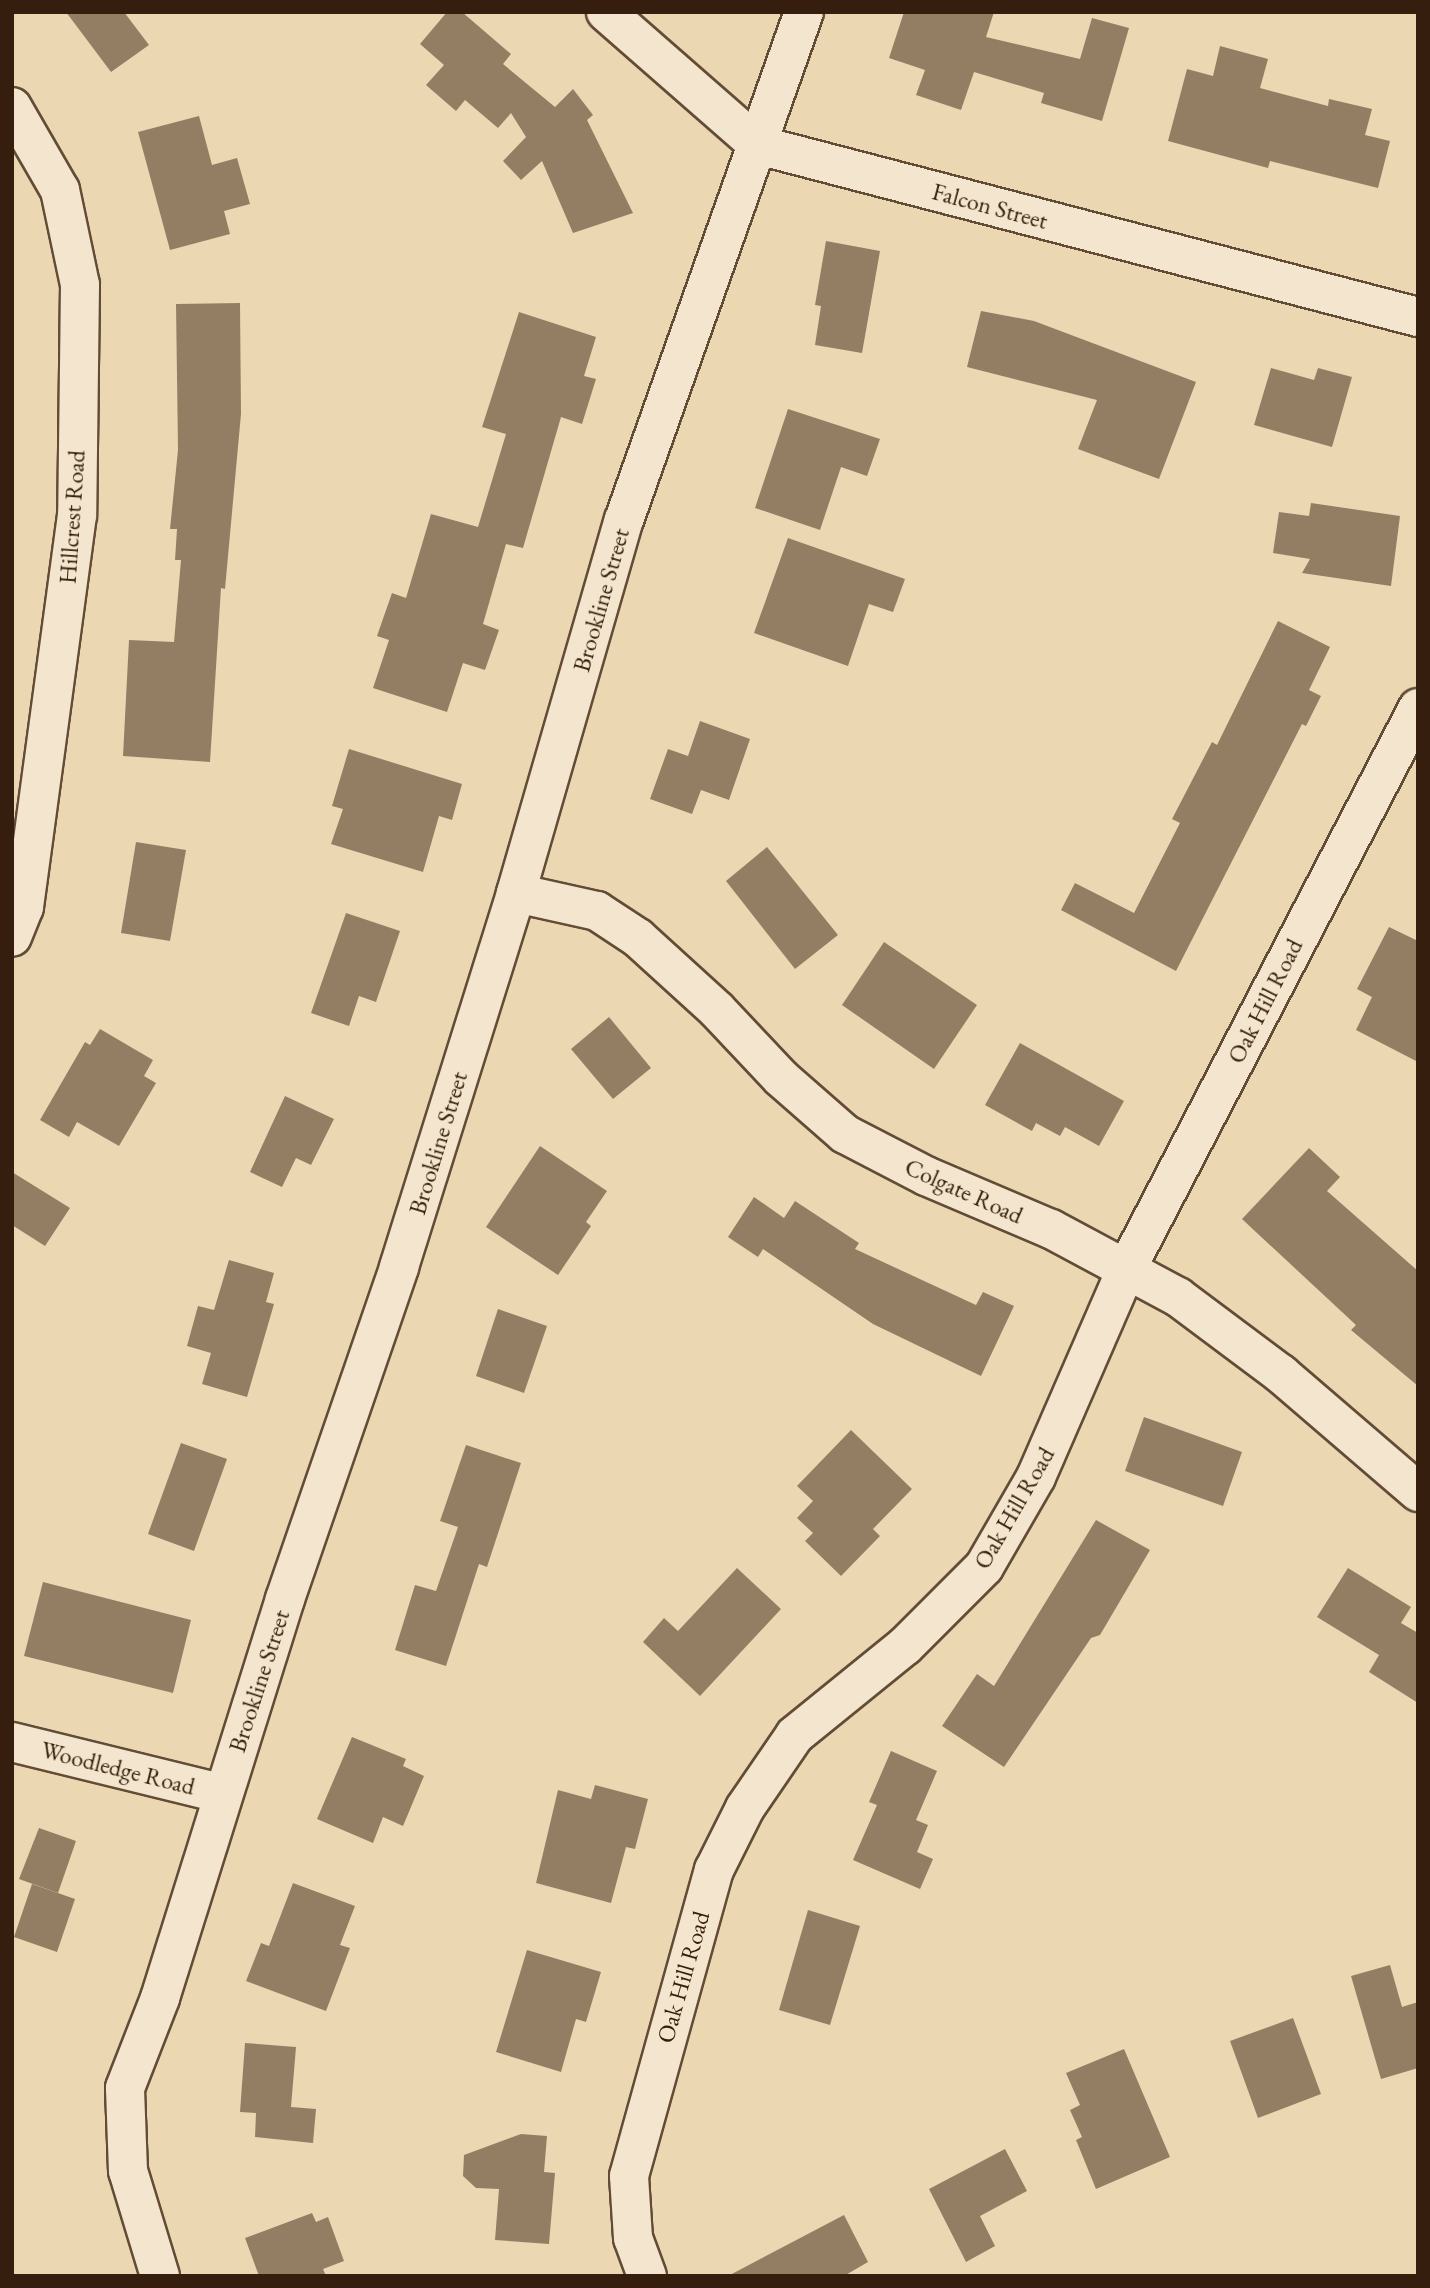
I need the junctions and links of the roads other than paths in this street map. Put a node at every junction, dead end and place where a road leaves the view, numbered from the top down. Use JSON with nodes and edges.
{"nodes":[{"id":1,"x":606,"y":12,"type":"edge"},
{"id":2,"x":804,"y":12,"type":"edge"},
{"id":3,"x":12,"y":107,"type":"edge"},
{"id":4,"x":758,"y":145,"type":"junction"},
{"id":5,"x":1418,"y":317,"type":"edge"},
{"id":6,"x":1418,"y":708,"type":"edge"},
{"id":7,"x":516,"y":893,"type":"junction"},
{"id":8,"x":12,"y":937,"type":"edge"},
{"id":9,"x":1127,"y":1268,"type":"junction"},
{"id":10,"x":1418,"y":1492,"type":"edge"},
{"id":11,"x":12,"y":1742,"type":"edge"},
{"id":12,"x":223,"y":1794,"type":"junction"},
{"id":13,"x":160,"y":2276,"type":"edge"},
{"id":14,"x":646,"y":2276,"type":"edge"}],
"edges":[{"from":1,"to":4,"type":"street","name":"Falcon Street"},
{"from":2,"to":4,"type":"street","name":"Brookline Street"},
{"from":3,"to":8,"type":"street","name":"Hillcrest Road"},
{"from":4,"to":5,"type":"street","name":"Falcon Street"},
{"from":4,"to":7,"type":"street","name":"Brookline Street"},
{"from":6,"to":9,"type":"street","name":"Oak Hill Road"},
{"from":7,"to":9,"type":"street","name":"Colgate Road"},
{"from":7,"to":12,"type":"street","name":"Brookline Street"},
{"from":9,"to":10,"type":"street","name":"Colgate Road"},
{"from":9,"to":14,"type":"street","name":"Oak Hill Road"},
{"from":11,"to":12,"type":"street","name":"Woodledge Road"},
{"from":12,"to":13,"type":"street","name":"Brookline Street"}]}
